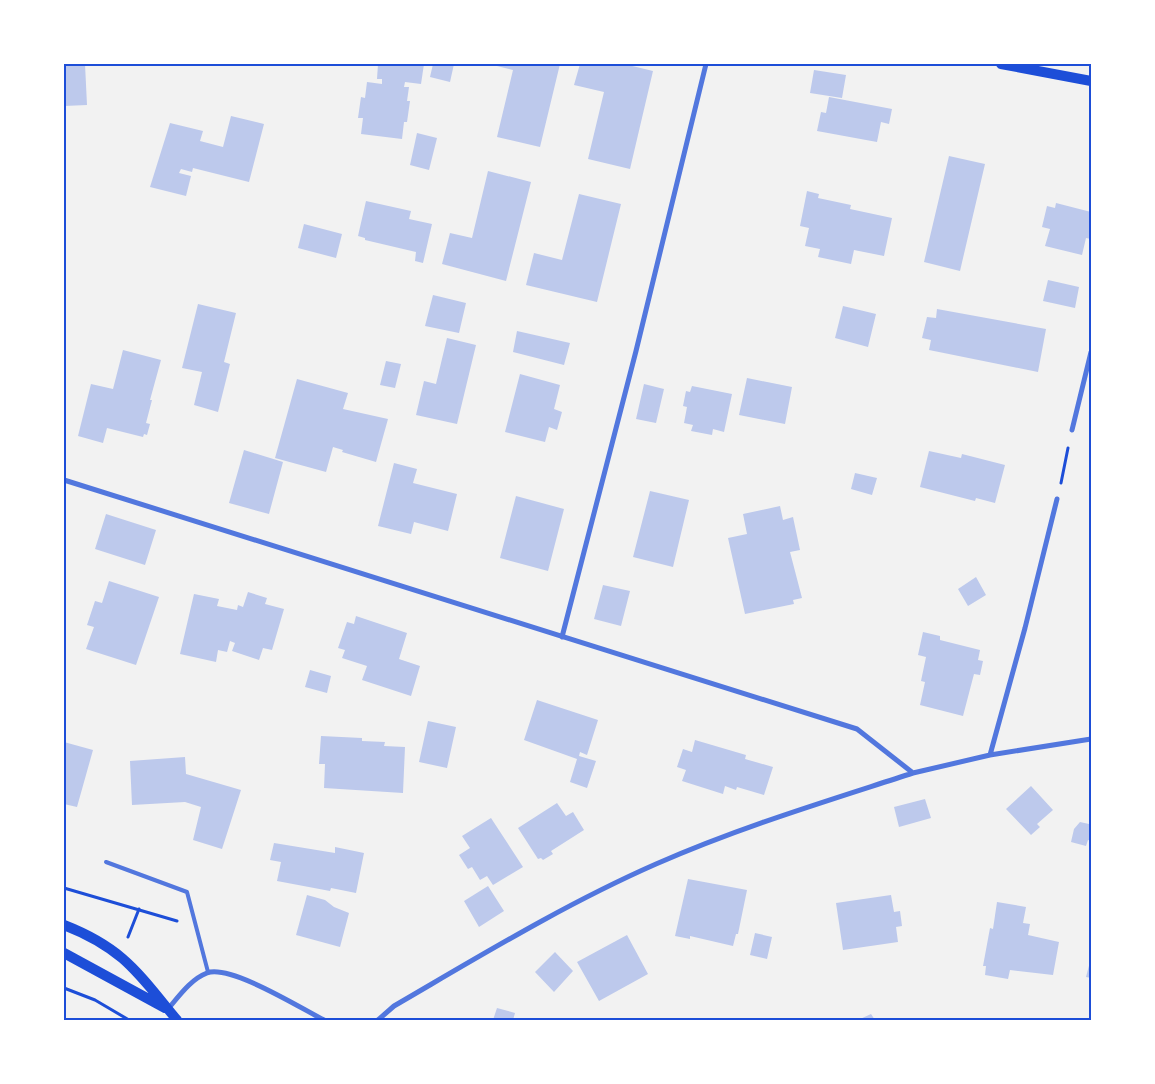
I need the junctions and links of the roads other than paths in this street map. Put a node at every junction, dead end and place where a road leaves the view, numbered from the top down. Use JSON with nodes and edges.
{"nodes":[{"id":1,"x":706,"y":64,"type":"edge"},
{"id":2,"x":1001,"y":64,"type":"edge"},
{"id":3,"x":1091,"y":81,"type":"edge"},
{"id":4,"x":1091,"y":352,"type":"edge"},
{"id":5,"x":1072,"y":430,"type":"road end"},
{"id":6,"x":64,"y":480,"type":"edge"},
{"id":7,"x":1057,"y":499,"type":"road end"},
{"id":8,"x":562,"y":637,"type":"junction"},
{"id":9,"x":1091,"y":739,"type":"edge"},
{"id":10,"x":990,"y":755,"type":"junction"},
{"id":11,"x":913,"y":773,"type":"junction"},
{"id":12,"x":106,"y":862,"type":"dead end"},
{"id":13,"x":64,"y":925,"type":"edge"},
{"id":14,"x":64,"y":953,"type":"edge"},
{"id":15,"x":208,"y":972,"type":"junction"},
{"id":16,"x":168,"y":1009,"type":"junction"},
{"id":17,"x":177,"y":1020,"type":"edge"},
{"id":18,"x":324,"y":1020,"type":"edge"},
{"id":19,"x":378,"y":1020,"type":"edge"}],
"edges":[{"from":1,"to":8,"type":"street"},
{"from":2,"to":3,"type":"main road"},
{"from":4,"to":5,"type":"street"},
{"from":6,"to":8,"type":"street"},
{"from":7,"to":10,"type":"street"},
{"from":8,"to":11,"type":"street"},
{"from":9,"to":10,"type":"street"},
{"from":10,"to":11,"type":"street"},
{"from":11,"to":19,"type":"street"},
{"from":12,"to":15,"type":"lane"},
{"from":13,"to":16,"type":"main road"},
{"from":14,"to":16,"type":"main road"},
{"from":15,"to":16,"type":"street"},
{"from":15,"to":18,"type":"street"},
{"from":16,"to":17,"type":"main road"}]}
